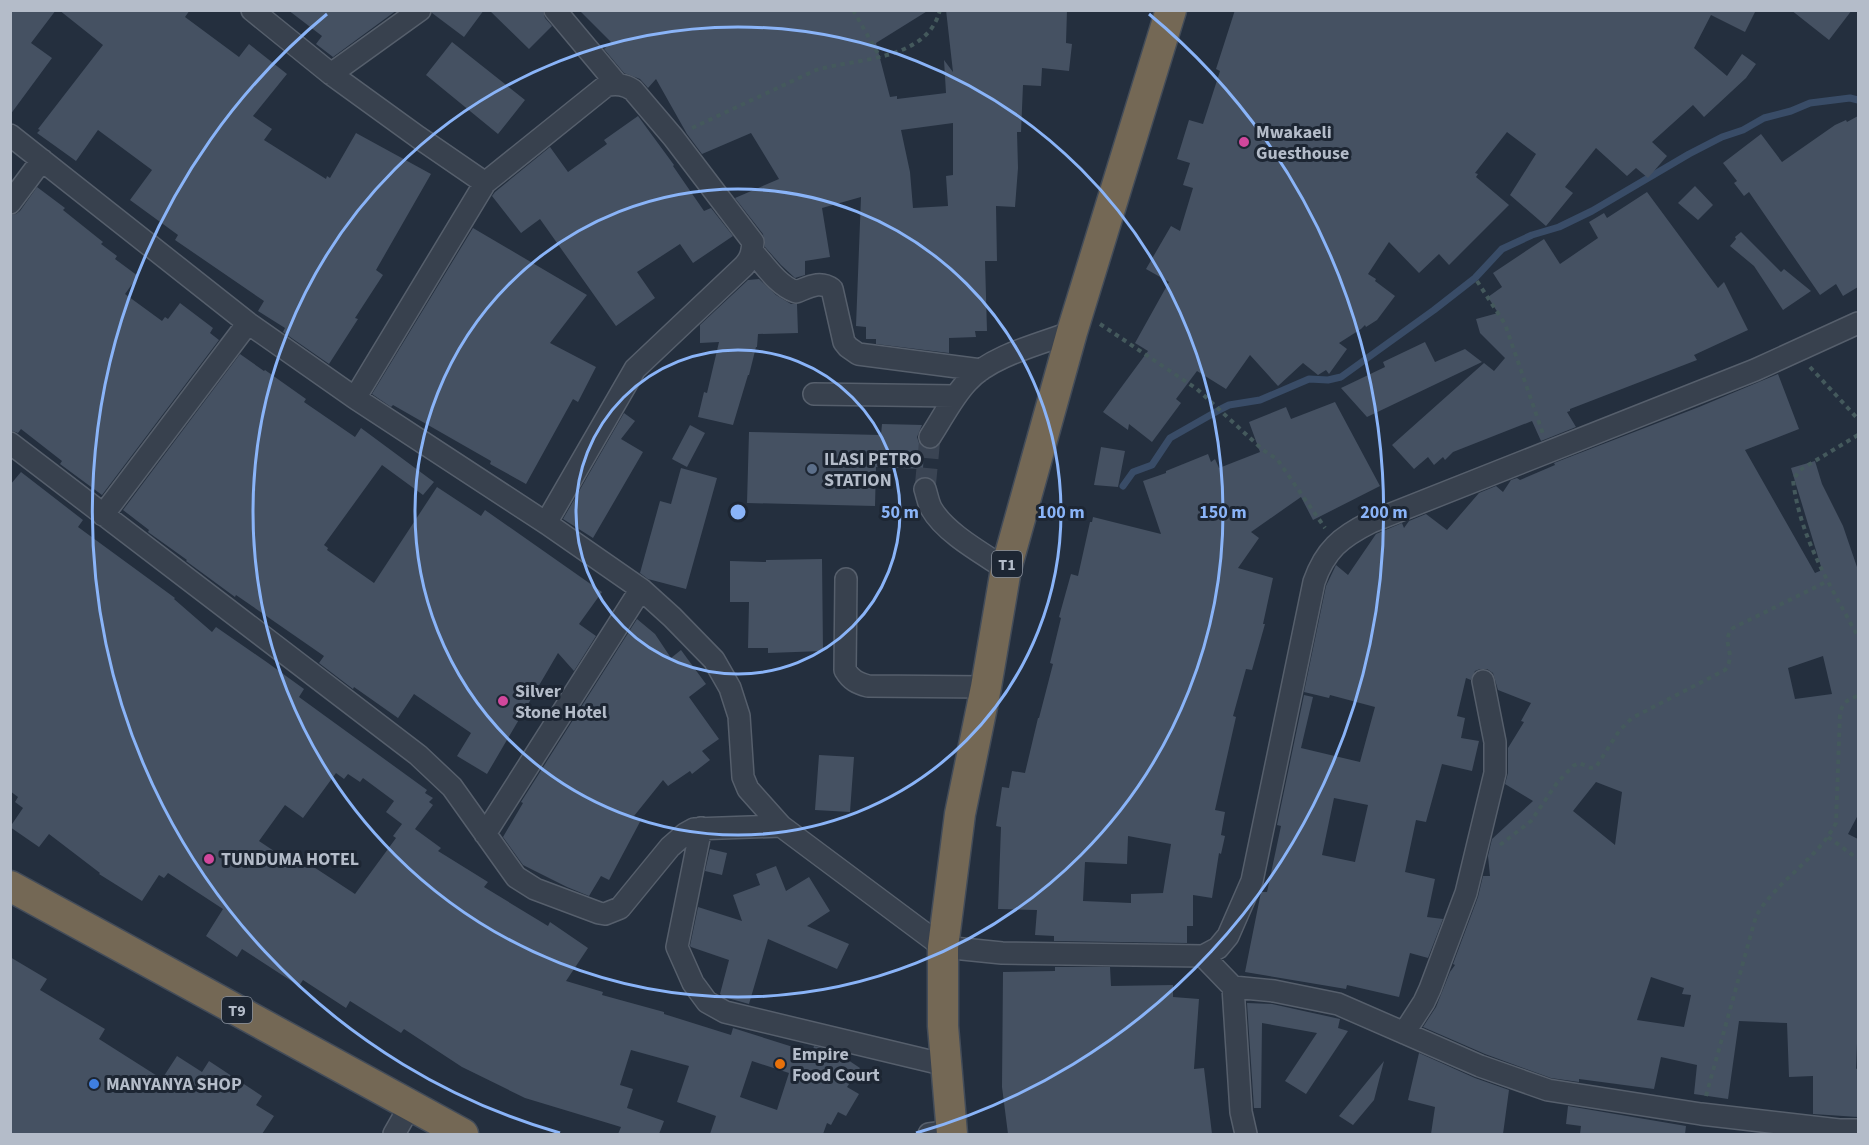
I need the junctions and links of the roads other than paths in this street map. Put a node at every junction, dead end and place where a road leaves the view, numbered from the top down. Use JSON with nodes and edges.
{"nodes":[{"id":1,"x":252,"y":10,"type":"edge"},
{"id":2,"x":420,"y":10,"type":"edge"},
{"id":3,"x":555,"y":10,"type":"edge"},
{"id":4,"x":1171,"y":10,"type":"edge"},
{"id":5,"x":331,"y":74,"type":"junction"},
{"id":6,"x":617,"y":84,"type":"junction"},
{"id":7,"x":10,"y":135,"type":"edge"},
{"id":8,"x":42,"y":160,"type":"junction"},
{"id":9,"x":485,"y":183,"type":"junction"},
{"id":10,"x":10,"y":203,"type":"edge"},
{"id":11,"x":752,"y":251,"type":"junction"},
{"id":12,"x":1076,"y":321,"type":"junction"},
{"id":13,"x":248,"y":323,"type":"junction"},
{"id":14,"x":1858,"y":323,"type":"edge"},
{"id":15,"x":981,"y":370,"type":"junction"},
{"id":16,"x":814,"y":394,"type":"dead end"},
{"id":17,"x":955,"y":396,"type":"junction"},
{"id":18,"x":355,"y":398,"type":"junction"},
{"id":19,"x":930,"y":437,"type":"tunnel mouth"},
{"id":20,"x":10,"y":443,"type":"edge"},
{"id":21,"x":925,"y":489,"type":"tunnel mouth"},
{"id":22,"x":103,"y":515,"type":"junction"},
{"id":23,"x":546,"y":524,"type":"junction"},
{"id":24,"x":1006,"y":569,"type":"junction"},
{"id":25,"x":846,"y":579,"type":"dead end"},
{"id":26,"x":641,"y":589,"type":"junction"},
{"id":27,"x":1483,"y":681,"type":"dead end"},
{"id":28,"x":986,"y":687,"type":"junction"},
{"id":29,"x":780,"y":826,"type":"junction"},
{"id":30,"x":701,"y":828,"type":"junction"},
{"id":31,"x":485,"y":834,"type":"junction"},
{"id":32,"x":10,"y":886,"type":"edge"},
{"id":33,"x":943,"y":948,"type":"junction"},
{"id":34,"x":1203,"y":956,"type":"junction"},
{"id":35,"x":1233,"y":987,"type":"junction"},
{"id":36,"x":1404,"y":1033,"type":"junction"},
{"id":37,"x":946,"y":1065,"type":"junction"},
{"id":38,"x":410,"y":1106,"type":"junction"},
{"id":39,"x":1849,"y":1132,"type":"edge"},
{"id":40,"x":944,"y":1133,"type":"edge"},
{"id":41,"x":394,"y":1134,"type":"edge"},
{"id":42,"x":463,"y":1134,"type":"edge"},
{"id":43,"x":1246,"y":1134,"type":"edge"}],
"edges":[{"from":1,"to":5,"type":"street"},
{"from":2,"to":5,"type":"street"},
{"from":3,"to":6,"type":"street"},
{"from":4,"to":12,"type":"highway","number":"T1"},
{"from":5,"to":9,"type":"street"},
{"from":6,"to":9,"type":"street"},
{"from":6,"to":11,"type":"street"},
{"from":7,"to":8,"type":"street"},
{"from":8,"to":10,"type":"street"},
{"from":8,"to":13,"type":"street"},
{"from":9,"to":18,"type":"street"},
{"from":11,"to":15,"type":"street"},
{"from":11,"to":23,"type":"street"},
{"from":12,"to":15,"type":"street"},
{"from":12,"to":24,"type":"highway","number":"T1"},
{"from":13,"to":18,"type":"street"},
{"from":13,"to":22,"type":"street"},
{"from":14,"to":34,"type":"street"},
{"from":15,"to":17,"type":"street"},
{"from":16,"to":17,"type":"street"},
{"from":17,"to":19,"type":"street"},
{"from":18,"to":23,"type":"street"},
{"from":20,"to":22,"type":"street"},
{"from":21,"to":24,"type":"street"},
{"from":22,"to":31,"type":"street"},
{"from":23,"to":26,"type":"street"},
{"from":24,"to":28,"type":"highway","number":"T1"},
{"from":25,"to":28,"type":"street"},
{"from":26,"to":29,"type":"street"},
{"from":26,"to":31,"type":"street"},
{"from":27,"to":36,"type":"street"},
{"from":28,"to":33,"type":"highway","number":"T1"},
{"from":29,"to":30,"type":"street"},
{"from":29,"to":33,"type":"street"},
{"from":30,"to":31,"type":"street"},
{"from":30,"to":37,"type":"street"},
{"from":32,"to":38,"type":"highway","number":"T9"},
{"from":33,"to":34,"type":"street"},
{"from":33,"to":37,"type":"highway","number":"T1"},
{"from":34,"to":35,"type":"street"},
{"from":35,"to":36,"type":"street"},
{"from":35,"to":43,"type":"street"},
{"from":36,"to":39,"type":"street"},
{"from":37,"to":40,"type":"highway","number":"T1"},
{"from":38,"to":41,"type":"street"},
{"from":38,"to":42,"type":"highway","number":"T9"}]}
